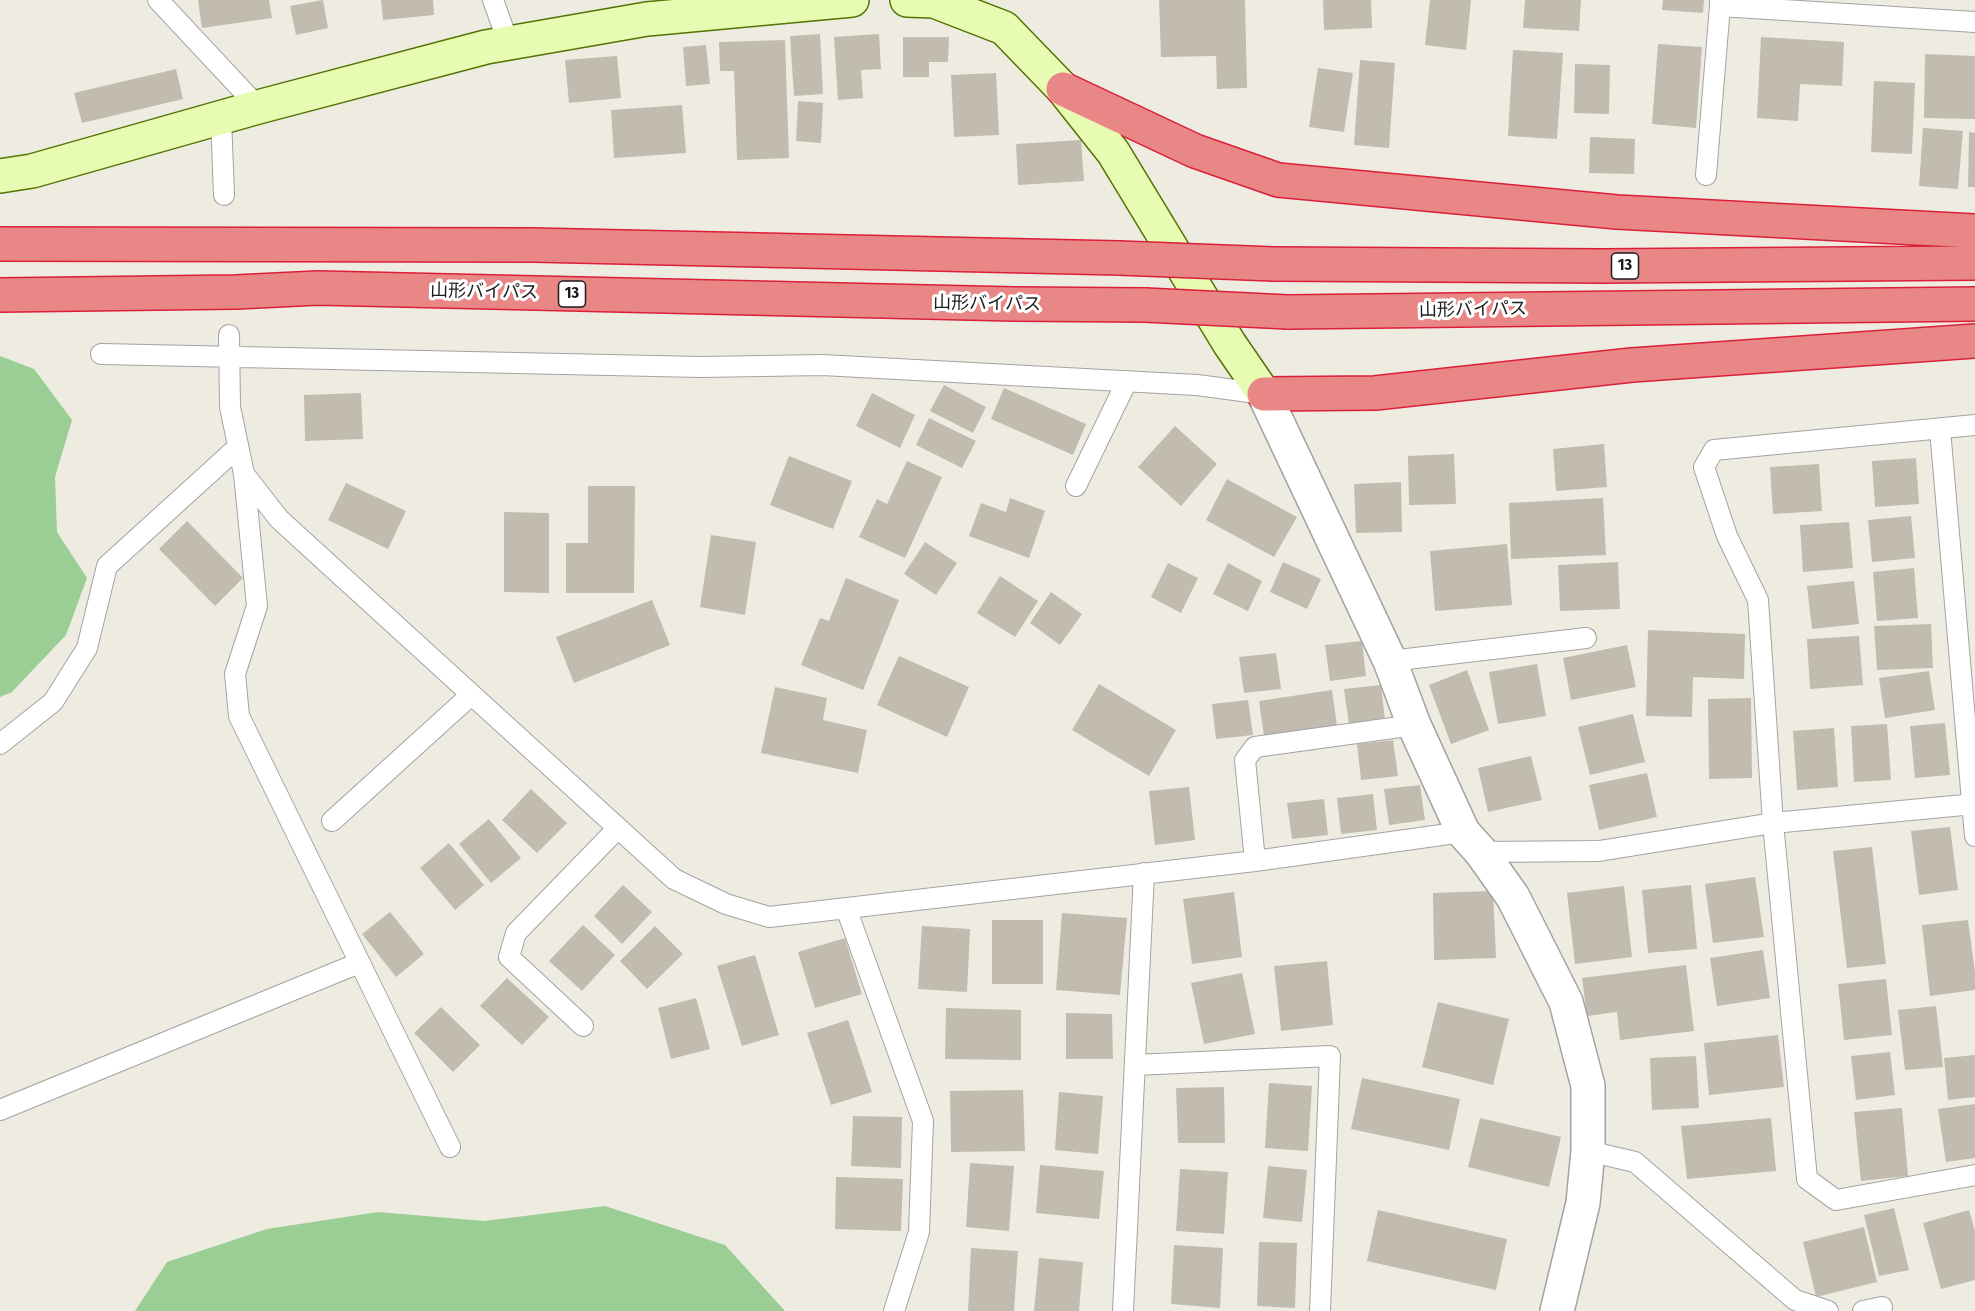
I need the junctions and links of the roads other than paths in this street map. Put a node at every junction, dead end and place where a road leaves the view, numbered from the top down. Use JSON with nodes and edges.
{"nodes":[{"id":1,"x":159,"y":0,"type":"edge"},
{"id":2,"x":493,"y":0,"type":"edge"},
{"id":3,"x":837,"y":0,"type":"edge"},
{"id":4,"x":852,"y":0,"type":"edge"},
{"id":5,"x":907,"y":0,"type":"edge"},
{"id":6,"x":934,"y":0,"type":"edge"},
{"id":7,"x":1720,"y":3,"type":"edge"},
{"id":8,"x":1975,"y":22,"type":"edge"},
{"id":9,"x":508,"y":42,"type":"junction"},
{"id":10,"x":1063,"y":89,"type":"junction"},
{"id":11,"x":258,"y":107,"type":"junction"},
{"id":12,"x":220,"y":118,"type":"junction"},
{"id":13,"x":1706,"y":175,"type":"dead end"},
{"id":14,"x":0,"y":176,"type":"edge"},
{"id":15,"x":224,"y":195,"type":"dead end"},
{"id":16,"x":1975,"y":231,"type":"edge"},
{"id":17,"x":0,"y":244,"type":"edge"},
{"id":18,"x":1975,"y":263,"type":"edge"},
{"id":19,"x":0,"y":295,"type":"edge"},
{"id":20,"x":1975,"y":304,"type":"edge"},
{"id":21,"x":229,"y":335,"type":"dead end"},
{"id":22,"x":1975,"y":341,"type":"edge"},
{"id":23,"x":101,"y":354,"type":"dead end"},
{"id":24,"x":230,"y":357,"type":"junction"},
{"id":25,"x":1127,"y":381,"type":"junction"},
{"id":26,"x":1264,"y":394,"type":"junction"},
{"id":27,"x":1975,"y":425,"type":"edge"},
{"id":28,"x":1940,"y":429,"type":"junction"},
{"id":29,"x":238,"y":447,"type":"junction"},
{"id":30,"x":244,"y":474,"type":"junction"},
{"id":31,"x":1076,"y":486,"type":"dead end"},
{"id":32,"x":1586,"y":638,"type":"dead end"},
{"id":33,"x":1390,"y":661,"type":"junction"},
{"id":34,"x":471,"y":695,"type":"junction"},
{"id":35,"x":1414,"y":725,"type":"junction"},
{"id":36,"x":0,"y":744,"type":"edge"},
{"id":37,"x":1973,"y":804,"type":"edge"},
{"id":38,"x":332,"y":821,"type":"dead end"},
{"id":39,"x":1773,"y":823,"type":"junction"},
{"id":40,"x":618,"y":828,"type":"junction"},
{"id":41,"x":1975,"y":836,"type":"edge"},
{"id":42,"x":1472,"y":842,"type":"junction"},
{"id":43,"x":1255,"y":861,"type":"junction"},
{"id":44,"x":1144,"y":873,"type":"junction"},
{"id":45,"x":846,"y":908,"type":"junction"},
{"id":46,"x":359,"y":963,"type":"junction"},
{"id":47,"x":583,"y":1026,"type":"dead end"},
{"id":48,"x":1135,"y":1065,"type":"junction"},
{"id":49,"x":0,"y":1110,"type":"edge"},
{"id":50,"x":450,"y":1147,"type":"dead end"},
{"id":51,"x":1588,"y":1151,"type":"junction"},
{"id":52,"x":1975,"y":1175,"type":"edge"},
{"id":53,"x":894,"y":1311,"type":"edge"},
{"id":54,"x":1123,"y":1311,"type":"edge"},
{"id":55,"x":1320,"y":1311,"type":"edge"},
{"id":56,"x":1557,"y":1311,"type":"edge"},
{"id":57,"x":1828,"y":1311,"type":"edge"}],
"edges":[{"from":1,"to":11,"type":"lane"},
{"from":2,"to":9,"type":"lane"},
{"from":3,"to":4,"type":"street"},
{"from":3,"to":9,"type":"street"},
{"from":5,"to":6,"type":"street"},
{"from":6,"to":10,"type":"street"},
{"from":7,"to":8,"type":"lane"},
{"from":7,"to":13,"type":"lane"},
{"from":9,"to":11,"type":"street"},
{"from":10,"to":16,"type":"highway"},
{"from":10,"to":26,"type":"street"},
{"from":11,"to":12,"type":"street"},
{"from":12,"to":14,"type":"street"},
{"from":12,"to":15,"type":"lane"},
{"from":17,"to":18,"type":"highway","number":"13","bridge":true},
{"from":19,"to":20,"type":"highway","name":"山形バイパス","number":"13","bridge":true},
{"from":21,"to":24,"type":"lane"},
{"from":22,"to":26,"type":"highway"},
{"from":23,"to":24,"type":"lane"},
{"from":24,"to":25,"type":"lane"},
{"from":24,"to":29,"type":"lane"},
{"from":25,"to":26,"type":"lane"},
{"from":25,"to":31,"type":"lane"},
{"from":26,"to":33,"type":"street"},
{"from":27,"to":28,"type":"lane"},
{"from":28,"to":37,"type":"lane"},
{"from":28,"to":39,"type":"lane"},
{"from":29,"to":30,"type":"lane"},
{"from":29,"to":36,"type":"lane"},
{"from":30,"to":34,"type":"lane"},
{"from":30,"to":46,"type":"lane"},
{"from":32,"to":33,"type":"lane"},
{"from":33,"to":35,"type":"street"},
{"from":34,"to":38,"type":"lane"},
{"from":34,"to":40,"type":"lane"},
{"from":35,"to":42,"type":"street"},
{"from":35,"to":43,"type":"lane"},
{"from":37,"to":39,"type":"lane"},
{"from":37,"to":41,"type":"lane"},
{"from":39,"to":42,"type":"lane"},
{"from":39,"to":52,"type":"lane"},
{"from":40,"to":45,"type":"lane"},
{"from":40,"to":47,"type":"lane"},
{"from":42,"to":43,"type":"lane"},
{"from":42,"to":51,"type":"street"},
{"from":43,"to":44,"type":"lane"},
{"from":44,"to":45,"type":"lane"},
{"from":44,"to":48,"type":"lane"},
{"from":45,"to":53,"type":"lane"},
{"from":46,"to":49,"type":"lane"},
{"from":46,"to":50,"type":"lane"},
{"from":48,"to":54,"type":"lane"},
{"from":48,"to":55,"type":"lane"},
{"from":51,"to":56,"type":"street"},
{"from":51,"to":57,"type":"lane"}]}
